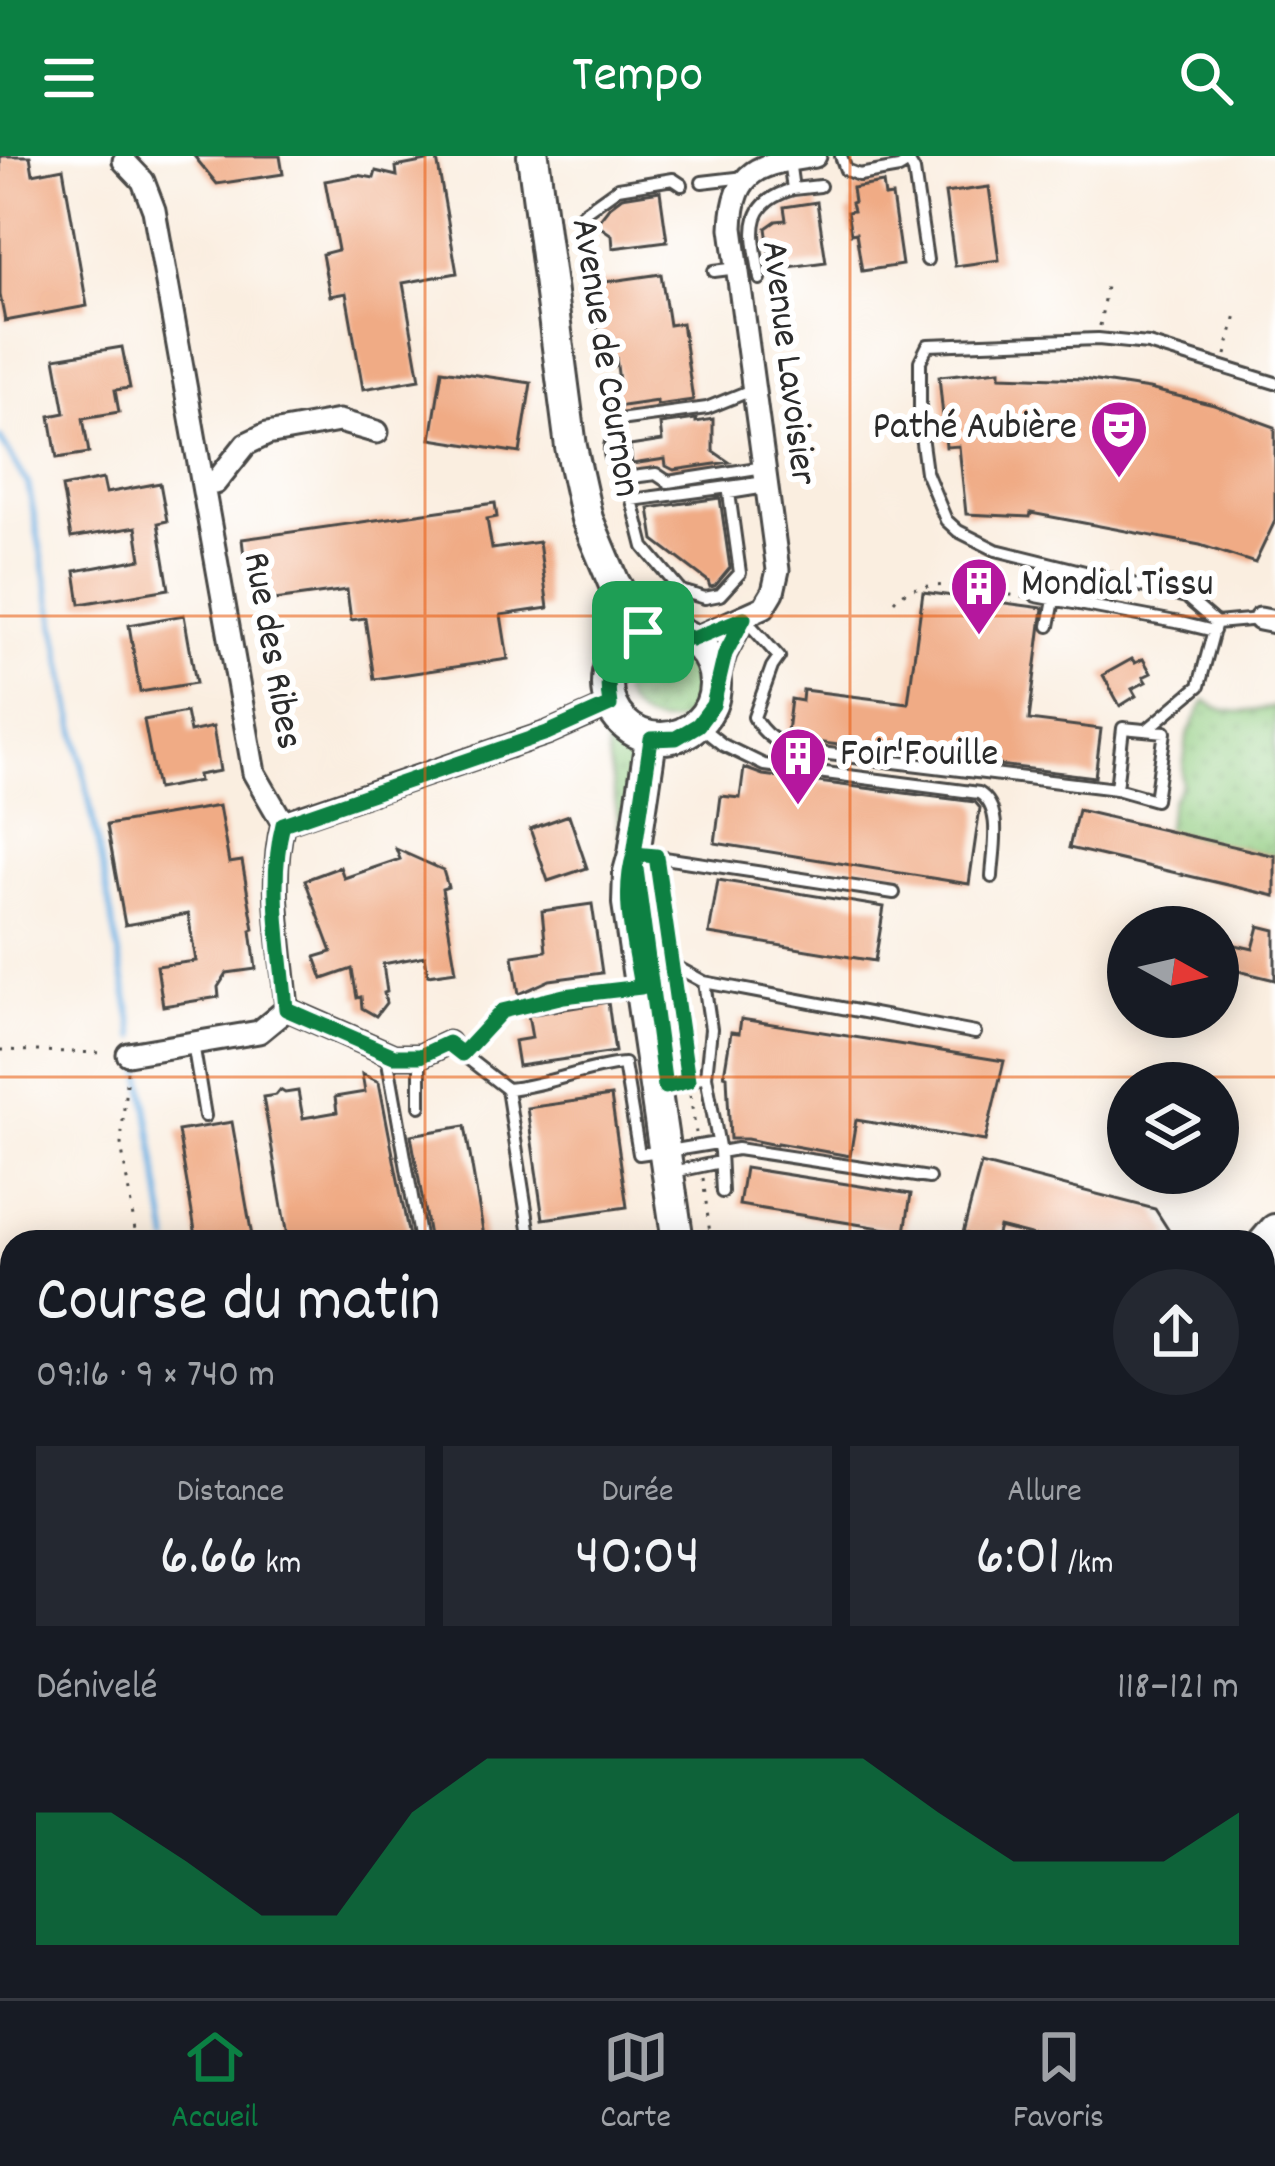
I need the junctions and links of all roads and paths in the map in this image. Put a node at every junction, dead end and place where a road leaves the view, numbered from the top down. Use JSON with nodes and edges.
{"nodes":[{"id":1,"x":537,"y":156,"type":"edge"},
{"id":2,"x":814,"y":156,"type":"edge"},
{"id":3,"x":841,"y":156,"type":"edge"},
{"id":4,"x":907,"y":158,"type":"edge"},
{"id":5,"x":789,"y":160,"type":"junction"},
{"id":6,"x":124,"y":161,"type":"dead end"},
{"id":7,"x":748,"y":177,"type":"junction"},
{"id":8,"x":702,"y":182,"type":"dead end"},
{"id":9,"x":682,"y":185,"type":"dead end"},
{"id":10,"x":820,"y":186,"type":"dead end"},
{"id":11,"x":793,"y":189,"type":"junction"},
{"id":12,"x":583,"y":213,"type":"dead end"},
{"id":13,"x":927,"y":260,"type":"dead end"},
{"id":14,"x":737,"y":268,"type":"junction"},
{"id":15,"x":714,"y":271,"type":"dead end"},
{"id":16,"x":760,"y":279,"type":"dead end"},
{"id":17,"x":1106,"y":286,"type":"dead end"},
{"id":18,"x":1237,"y":310,"type":"dead end"},
{"id":19,"x":1098,"y":339,"type":"junction"},
{"id":20,"x":1223,"y":365,"type":"junction"},
{"id":21,"x":1275,"y":383,"type":"edge"},
{"id":22,"x":754,"y":389,"type":"junction"},
{"id":23,"x":377,"y":432,"type":"dead end"},
{"id":24,"x":765,"y":479,"type":"junction"},
{"id":25,"x":203,"y":485,"type":"junction"},
{"id":26,"x":1036,"y":596,"type":"joint"},
{"id":27,"x":1054,"y":599,"type":"junction"},
{"id":28,"x":894,"y":601,"type":"dead end"},
{"id":29,"x":744,"y":618,"type":"junction"},
{"id":30,"x":1268,"y":621,"type":"edge"},
{"id":31,"x":1049,"y":626,"type":"dead end"},
{"id":32,"x":1215,"y":627,"type":"junction"},
{"id":33,"x":643,"y":632,"type":"junction"},
{"id":34,"x":693,"y":639,"type":"junction"},
{"id":35,"x":717,"y":680,"type":"junction"},
{"id":36,"x":610,"y":705,"type":"junction"},
{"id":37,"x":698,"y":725,"type":"junction"},
{"id":38,"x":1148,"y":729,"type":"junction"},
{"id":39,"x":651,"y":739,"type":"junction"},
{"id":40,"x":1116,"y":789,"type":"junction"},
{"id":41,"x":283,"y":824,"type":"junction"},
{"id":42,"x":645,"y":855,"type":"junction"},
{"id":43,"x":992,"y":877,"type":"dead end"},
{"id":44,"x":894,"y":892,"type":"dead end"},
{"id":45,"x":654,"y":973,"type":"junction"},
{"id":46,"x":704,"y":982,"type":"junction"},
{"id":47,"x":286,"y":1009,"type":"junction"},
{"id":48,"x":975,"y":1033,"type":"dead end"},
{"id":49,"x":193,"y":1043,"type":"junction"},
{"id":50,"x":455,"y":1048,"type":"junction"},
{"id":51,"x":0,"y":1050,"type":"edge"},
{"id":52,"x":128,"y":1054,"type":"junction"},
{"id":53,"x":387,"y":1054,"type":"junction"},
{"id":54,"x":420,"y":1056,"type":"junction"},
{"id":55,"x":706,"y":1076,"type":"junction"},
{"id":56,"x":677,"y":1084,"type":"junction"},
{"id":57,"x":506,"y":1089,"type":"junction"},
{"id":58,"x":420,"y":1106,"type":"dead end"},
{"id":59,"x":205,"y":1116,"type":"dead end"},
{"id":60,"x":719,"y":1152,"type":"junction"},
{"id":61,"x":683,"y":1157,"type":"junction"},
{"id":62,"x":928,"y":1178,"type":"dead end"},
{"id":63,"x":722,"y":1192,"type":"dead end"},
{"id":64,"x":135,"y":1230,"type":"edge"},
{"id":65,"x":418,"y":1230,"type":"edge"},
{"id":66,"x":529,"y":1230,"type":"edge"},
{"id":67,"x":679,"y":1230,"type":"edge"},
{"id":68,"x":687,"y":1230,"type":"edge"},
{"id":69,"x":708,"y":1230,"type":"edge"}],
"edges":[{"from":1,"to":33,"type":"main road","name":"Avenue de Cournon"},
{"from":2,"to":5,"type":"street"},
{"from":3,"to":4,"type":"lane"},
{"from":4,"to":13,"type":"lane"},
{"from":5,"to":7,"type":"street"},
{"from":5,"to":11,"type":"lane"},
{"from":6,"to":25,"type":"street","name":"Rue des Ribes"},
{"from":7,"to":8,"type":"lane"},
{"from":7,"to":14,"type":"street","name":"Avenue Lavoisier"},
{"from":9,"to":12,"type":"lane"},
{"from":10,"to":11,"type":"lane"},
{"from":11,"to":16,"type":"lane"},
{"from":14,"to":15,"type":"lane"},
{"from":14,"to":22,"type":"street","name":"Avenue Lavoisier"},
{"from":17,"to":19,"type":"path"},
{"from":18,"to":20,"type":"path"},
{"from":19,"to":20,"type":"lane"},
{"from":19,"to":32,"type":"lane"},
{"from":20,"to":21,"type":"lane"},
{"from":22,"to":24,"type":"street","name":"Avenue Lavoisier"},
{"from":22,"to":24,"type":"lane"},
{"from":23,"to":25,"type":"street"},
{"from":24,"to":24,"type":"lane"},
{"from":24,"to":29,"type":"street","name":"Avenue Lavoisier"},
{"from":25,"to":41,"type":"street","name":"Rue des Ribes"},
{"from":26,"to":27,"type":"lane"},
{"from":26,"to":28,"type":"path"},
{"from":27,"to":31,"type":"lane"},
{"from":27,"to":32,"type":"lane"},
{"from":29,"to":34,"type":"street"},
{"from":29,"to":35,"type":"street","name":"Avenue Lavoisier"},
{"from":29,"to":40,"type":"lane"},
{"from":30,"to":32,"type":"lane"},
{"from":32,"to":38,"type":"lane"},
{"from":33,"to":34,"type":"main road"},
{"from":33,"to":36,"type":"main road"},
{"from":34,"to":35,"type":"main road"},
{"from":35,"to":37,"type":"main road"},
{"from":36,"to":39,"type":"main road"},
{"from":36,"to":41,"type":"street"},
{"from":37,"to":39,"type":"main road"},
{"from":37,"to":43,"type":"lane"},
{"from":38,"to":40,"type":"lane"},
{"from":38,"to":40,"type":"lane"},
{"from":39,"to":42,"type":"main road"},
{"from":41,"to":47,"type":"street"},
{"from":42,"to":44,"type":"lane"},
{"from":42,"to":45,"type":"main road"},
{"from":42,"to":45,"type":"path"},
{"from":45,"to":46,"type":"lane"},
{"from":45,"to":50,"type":"lane"},
{"from":45,"to":56,"type":"main road"},
{"from":45,"to":56,"type":"path"},
{"from":45,"to":61,"type":"main road"},
{"from":46,"to":48,"type":"lane"},
{"from":46,"to":55,"type":"lane"},
{"from":47,"to":49,"type":"street"},
{"from":47,"to":53,"type":"street"},
{"from":49,"to":52,"type":"street"},
{"from":49,"to":59,"type":"lane"},
{"from":50,"to":54,"type":"street"},
{"from":50,"to":57,"type":"lane"},
{"from":51,"to":52,"type":"path"},
{"from":52,"to":64,"type":"path"},
{"from":53,"to":54,"type":"street"},
{"from":53,"to":65,"type":"lane"},
{"from":54,"to":58,"type":"lane"},
{"from":55,"to":56,"type":"lane"},
{"from":55,"to":60,"type":"lane"},
{"from":56,"to":61,"type":"main road"},
{"from":56,"to":61,"type":"path"},
{"from":57,"to":61,"type":"lane"},
{"from":57,"to":66,"type":"lane"},
{"from":60,"to":61,"type":"lane"},
{"from":60,"to":61,"type":"lane"},
{"from":60,"to":62,"type":"lane"},
{"from":60,"to":63,"type":"lane"},
{"from":61,"to":67,"type":"main road"},
{"from":61,"to":68,"type":"main road"},
{"from":61,"to":69,"type":"path"}]}
